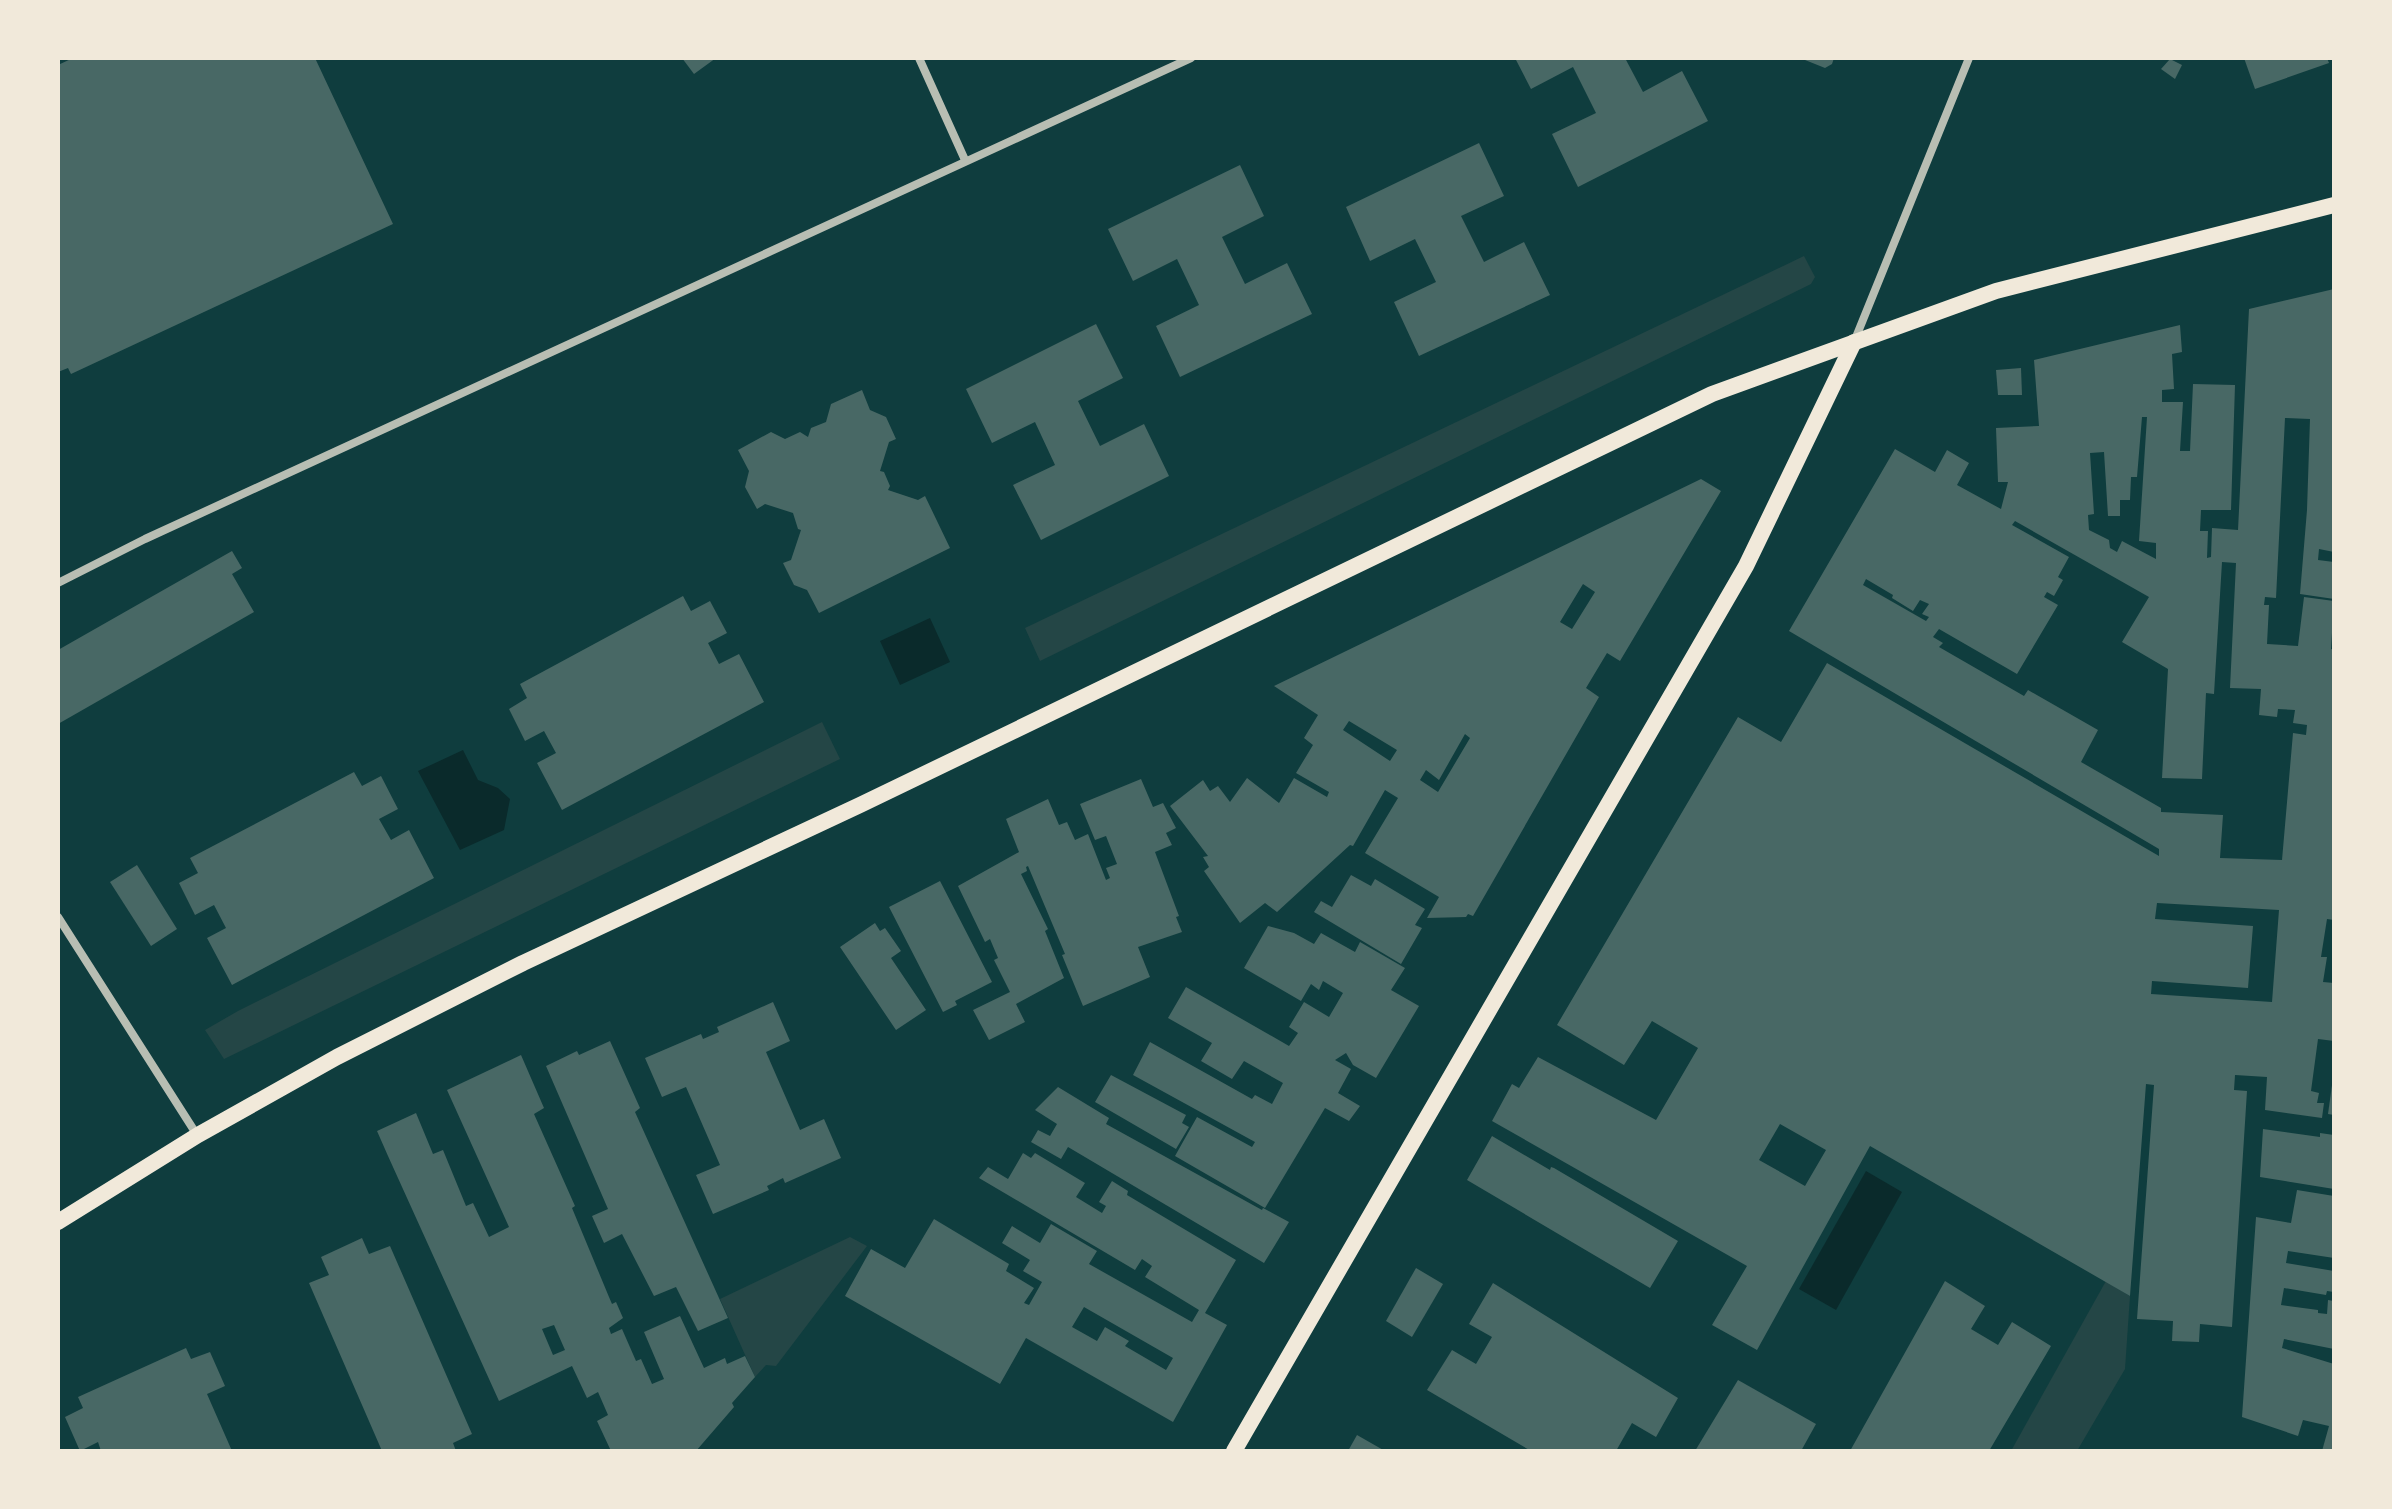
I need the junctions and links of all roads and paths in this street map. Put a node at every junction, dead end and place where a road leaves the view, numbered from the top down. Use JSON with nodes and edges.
{"nodes":[{"id":1,"x":919,"y":58,"type":"edge"},
{"id":2,"x":1191,"y":58,"type":"edge"},
{"id":3,"x":1969,"y":58,"type":"edge"},
{"id":4,"x":965,"y":160,"type":"junction"},
{"id":5,"x":2334,"y":205,"type":"edge"},
{"id":6,"x":1854,"y":342,"type":"junction"},
{"id":7,"x":58,"y":583,"type":"edge"},
{"id":8,"x":58,"y":917,"type":"edge"},
{"id":9,"x":198,"y":1135,"type":"junction"},
{"id":10,"x":58,"y":1222,"type":"edge"},
{"id":11,"x":1234,"y":1451,"type":"edge"}],
"edges":[{"from":1,"to":4,"type":"street"},
{"from":2,"to":4,"type":"street"},
{"from":3,"to":6,"type":"street"},
{"from":4,"to":7,"type":"street"},
{"from":5,"to":6,"type":"main road"},
{"from":6,"to":9,"type":"main road"},
{"from":6,"to":11,"type":"main road"},
{"from":8,"to":9,"type":"street"},
{"from":9,"to":10,"type":"main road"}]}
